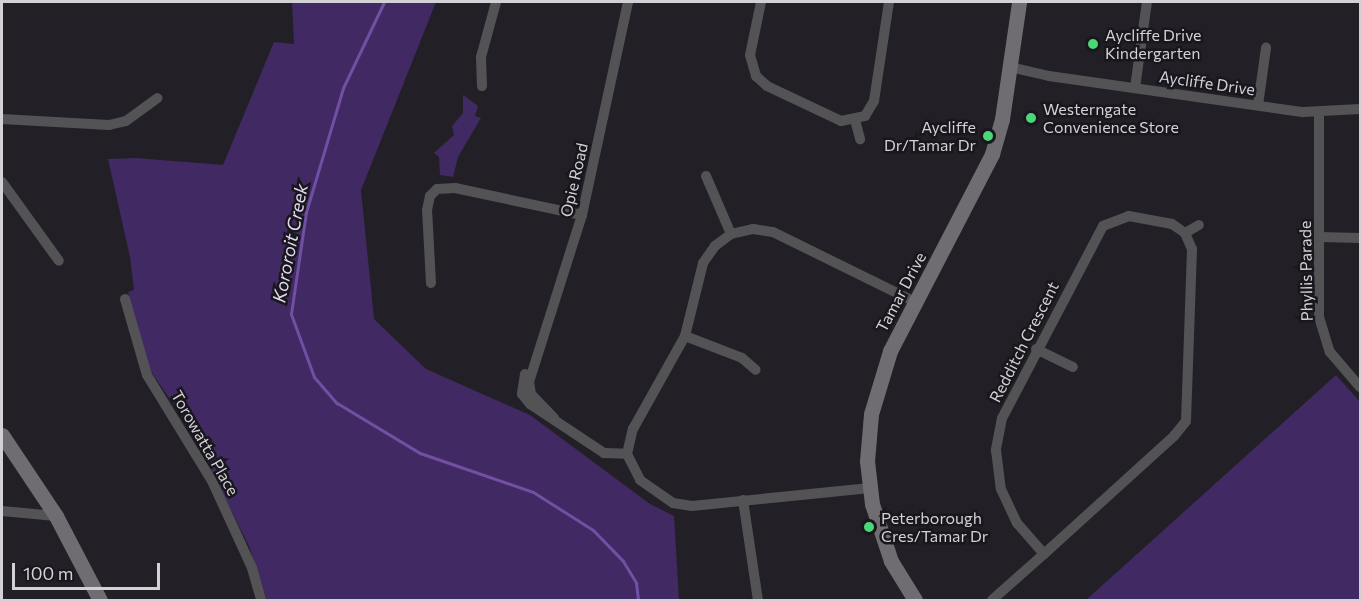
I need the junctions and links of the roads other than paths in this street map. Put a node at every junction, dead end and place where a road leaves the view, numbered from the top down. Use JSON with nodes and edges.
{"nodes":[{"id":1,"x":496,"y":2,"type":"edge"},
{"id":2,"x":628,"y":2,"type":"edge"},
{"id":3,"x":761,"y":2,"type":"edge"},
{"id":4,"x":889,"y":2,"type":"edge"},
{"id":5,"x":1019,"y":2,"type":"edge"},
{"id":6,"x":1147,"y":2,"type":"edge"},
{"id":7,"x":1266,"y":48,"type":"dead end"},
{"id":8,"x":1009,"y":71,"type":"junction"},
{"id":9,"x":482,"y":86,"type":"dead end"},
{"id":10,"x":1135,"y":88,"type":"junction"},
{"id":11,"x":158,"y":98,"type":"dead end"},
{"id":12,"x":1258,"y":105,"type":"junction"},
{"id":13,"x":1360,"y":109,"type":"edge"},
{"id":14,"x":1322,"y":113,"type":"junction"},
{"id":15,"x":2,"y":118,"type":"edge"},
{"id":16,"x":855,"y":120,"type":"junction"},
{"id":17,"x":860,"y":139,"type":"dead end"},
{"id":18,"x":706,"y":176,"type":"dead end"},
{"id":19,"x":2,"y":182,"type":"edge"},
{"id":20,"x":582,"y":215,"type":"junction"},
{"id":21,"x":1199,"y":225,"type":"dead end"},
{"id":22,"x":1185,"y":233,"type":"junction"},
{"id":23,"x":732,"y":234,"type":"junction"},
{"id":24,"x":1320,"y":237,"type":"junction"},
{"id":25,"x":1360,"y":238,"type":"edge"},
{"id":26,"x":59,"y":261,"type":"dead end"},
{"id":27,"x":431,"y":283,"type":"dead end"},
{"id":28,"x":125,"y":299,"type":"dead end"},
{"id":29,"x":914,"y":305,"type":"junction"},
{"id":30,"x":685,"y":336,"type":"junction"},
{"id":31,"x":1036,"y":349,"type":"junction"},
{"id":32,"x":1074,"y":367,"type":"dead end"},
{"id":33,"x":756,"y":370,"type":"dead end"},
{"id":34,"x":1360,"y":387,"type":"edge"},
{"id":35,"x":2,"y":435,"type":"edge"},
{"id":36,"x":627,"y":454,"type":"junction"},
{"id":37,"x":869,"y":485,"type":"junction"},
{"id":38,"x":743,"y":501,"type":"junction"},
{"id":39,"x":2,"y":512,"type":"edge"},
{"id":40,"x":56,"y":516,"type":"junction"},
{"id":41,"x":1044,"y":554,"type":"junction"},
{"id":42,"x":100,"y":600,"type":"edge"},
{"id":43,"x":261,"y":600,"type":"edge"},
{"id":44,"x":758,"y":600,"type":"edge"},
{"id":45,"x":915,"y":600,"type":"edge"},
{"id":46,"x":992,"y":600,"type":"edge"}],
"edges":[{"from":1,"to":9,"type":"street"},
{"from":2,"to":20,"type":"street","name":"Opie Road"},
{"from":3,"to":16,"type":"street"},
{"from":4,"to":16,"type":"street"},
{"from":5,"to":8,"type":"street","name":"Tamar Drive"},
{"from":6,"to":10,"type":"street"},
{"from":7,"to":12,"type":"street"},
{"from":8,"to":10,"type":"street","name":"Aycliffe Drive"},
{"from":8,"to":29,"type":"street","name":"Tamar Drive"},
{"from":10,"to":12,"type":"street","name":"Aycliffe Drive"},
{"from":11,"to":15,"type":"street"},
{"from":12,"to":14,"type":"street","name":"Aycliffe Drive"},
{"from":13,"to":14,"type":"street","name":"Aycliffe Drive"},
{"from":14,"to":24,"type":"street","name":"Phyllis Parade"},
{"from":16,"to":17,"type":"street"},
{"from":18,"to":23,"type":"street"},
{"from":19,"to":26,"type":"street"},
{"from":20,"to":27,"type":"street"},
{"from":20,"to":36,"type":"street","name":"Opie Road"},
{"from":21,"to":22,"type":"street"},
{"from":22,"to":31,"type":"street","name":"Redditch Crescent"},
{"from":22,"to":41,"type":"street"},
{"from":23,"to":29,"type":"street"},
{"from":23,"to":30,"type":"street"},
{"from":24,"to":25,"type":"street"},
{"from":24,"to":34,"type":"street","name":"Phyllis Parade"},
{"from":28,"to":43,"type":"street","name":"Torowatta Place"},
{"from":29,"to":37,"type":"street","name":"Tamar Drive"},
{"from":30,"to":33,"type":"street"},
{"from":30,"to":36,"type":"street"},
{"from":31,"to":32,"type":"street"},
{"from":31,"to":41,"type":"street","name":"Redditch Crescent"},
{"from":35,"to":40,"type":"street"},
{"from":36,"to":38,"type":"street"},
{"from":37,"to":38,"type":"street"},
{"from":37,"to":45,"type":"street","name":"Tamar Drive"},
{"from":38,"to":44,"type":"street"},
{"from":39,"to":40,"type":"street"},
{"from":40,"to":42,"type":"street"},
{"from":41,"to":46,"type":"street"}]}
